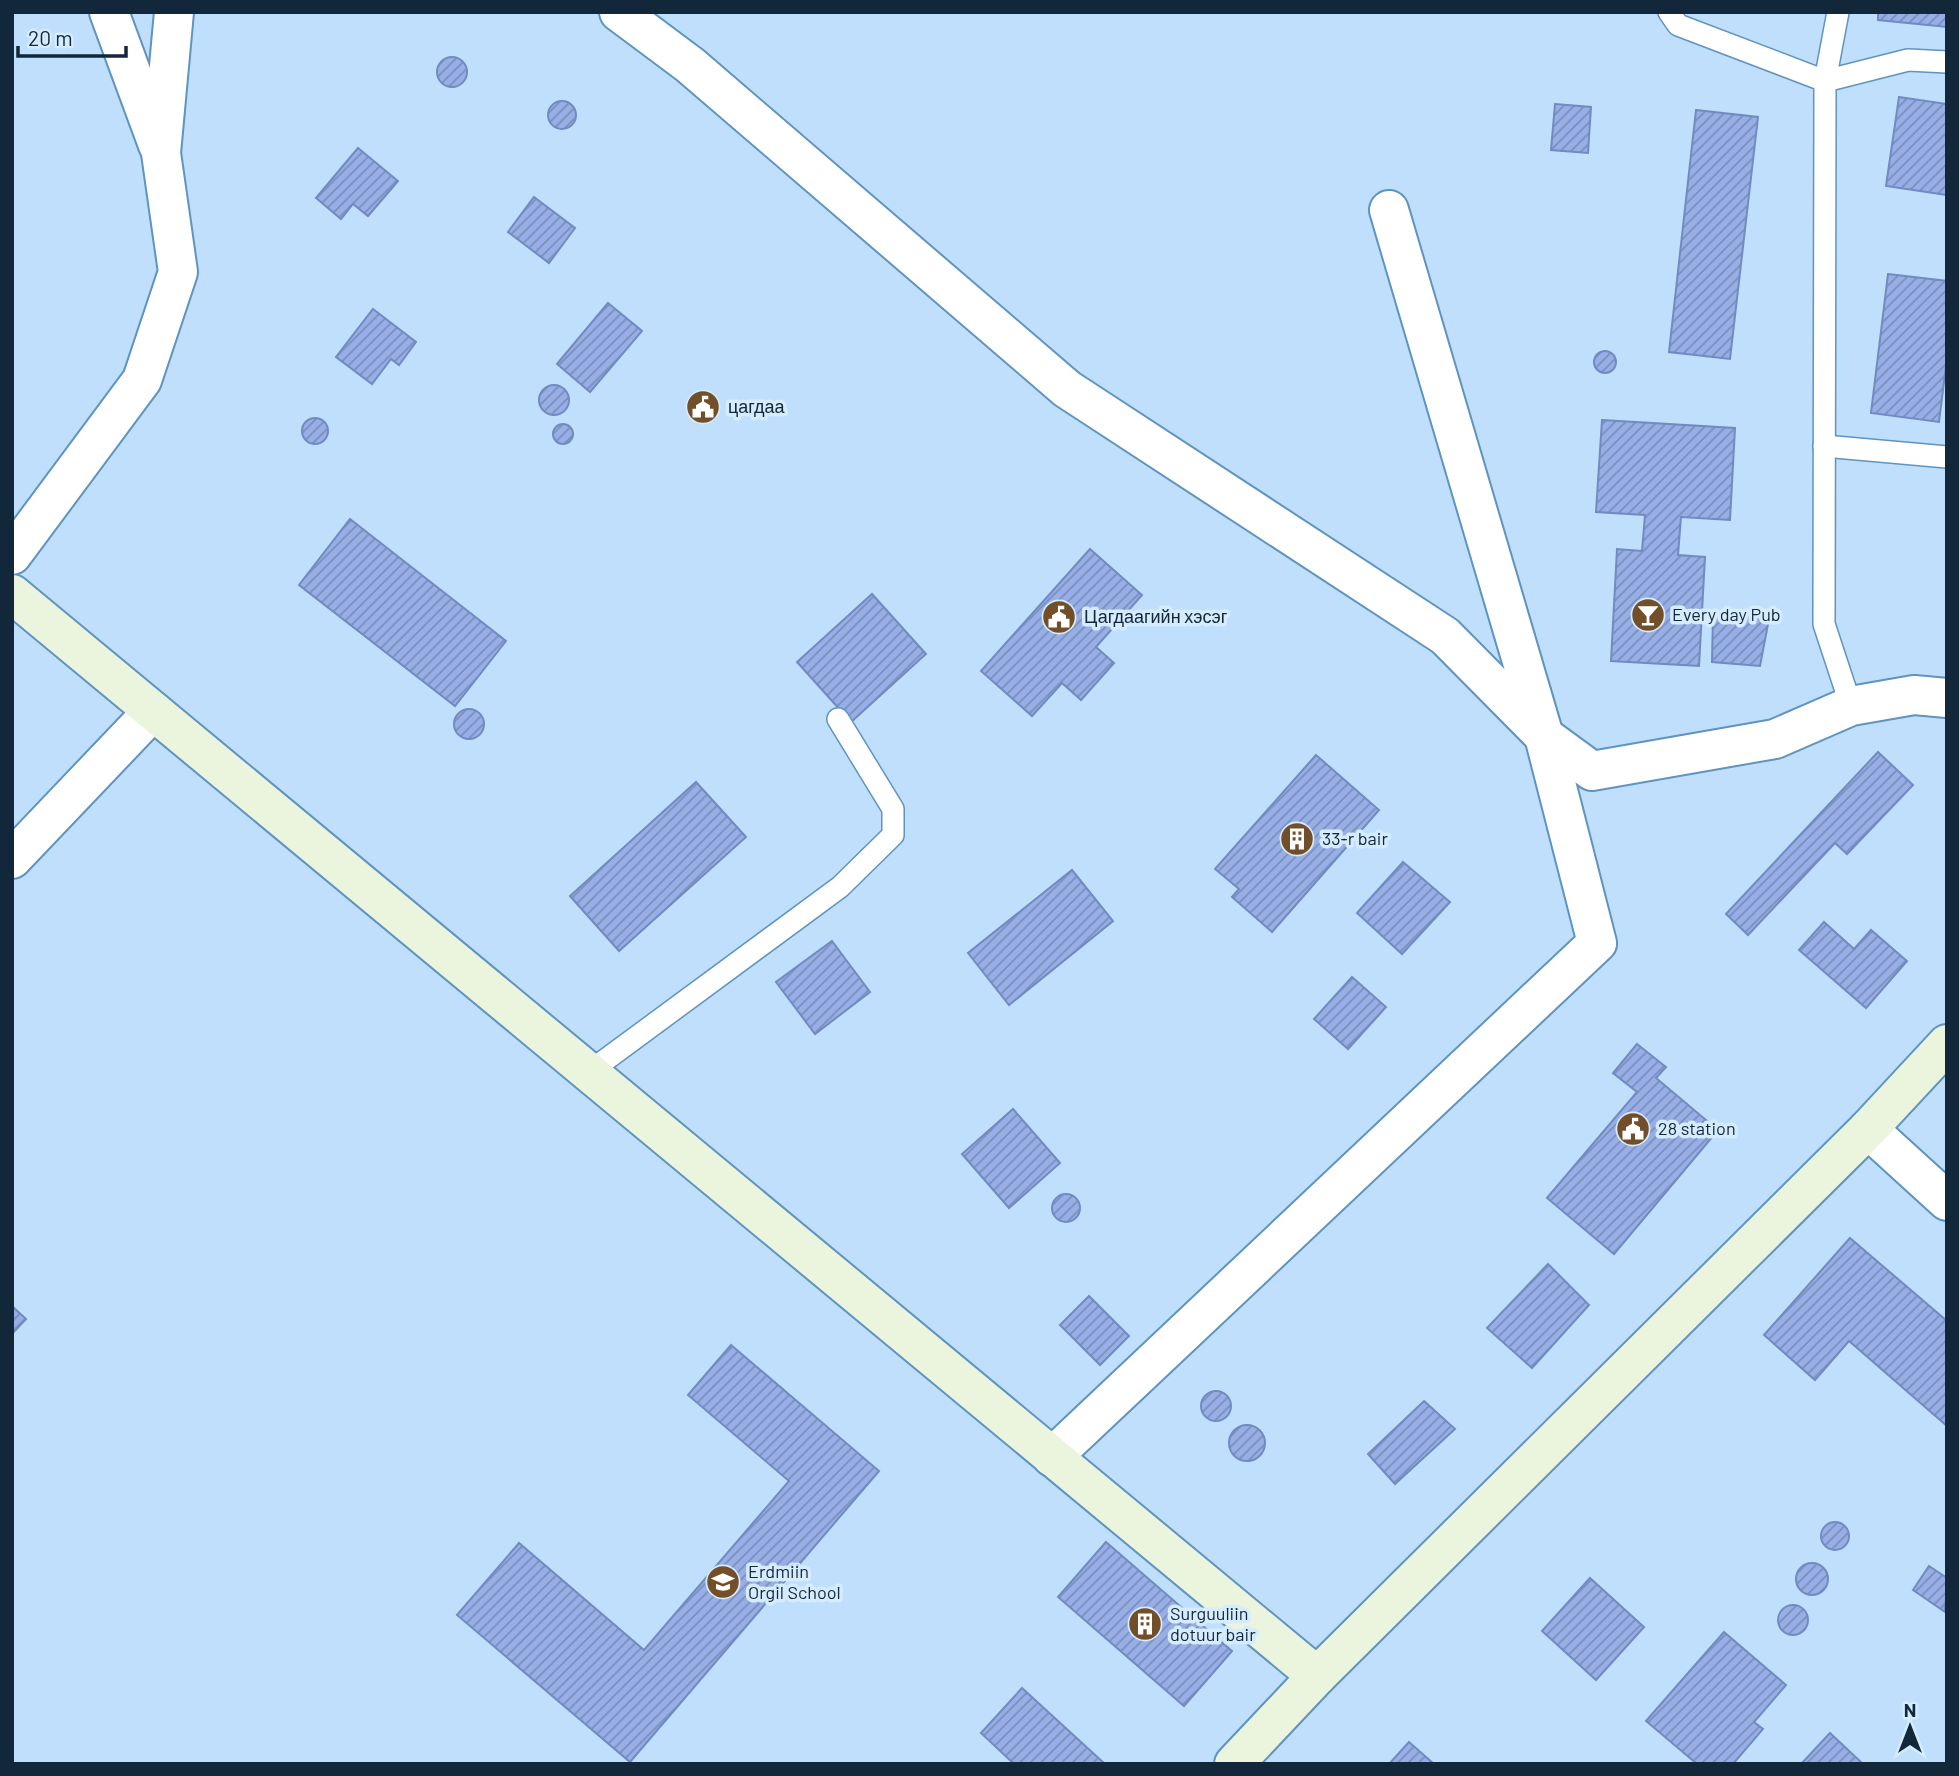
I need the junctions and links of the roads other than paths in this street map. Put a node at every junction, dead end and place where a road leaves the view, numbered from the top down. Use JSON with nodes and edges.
{"nodes":[{"id":1,"x":109,"y":12,"type":"edge"},
{"id":2,"x":173,"y":12,"type":"edge"},
{"id":3,"x":620,"y":12,"type":"edge"},
{"id":4,"x":1669,"y":12,"type":"edge"},
{"id":5,"x":1838,"y":12,"type":"edge"},
{"id":6,"x":1947,"y":62,"type":"edge"},
{"id":7,"x":1825,"y":81,"type":"junction"},
{"id":8,"x":161,"y":153,"type":"junction"},
{"id":9,"x":1389,"y":210,"type":"dead end"},
{"id":10,"x":1824,"y":446,"type":"junction"},
{"id":11,"x":1947,"y":457,"type":"edge"},
{"id":12,"x":12,"y":555,"type":"edge"},
{"id":13,"x":12,"y":594,"type":"edge"},
{"id":14,"x":1947,"y":698,"type":"edge"},
{"id":15,"x":1852,"y":706,"type":"junction"},
{"id":16,"x":153,"y":711,"type":"junction"},
{"id":17,"x":838,"y":719,"type":"dead end"},
{"id":18,"x":1544,"y":736,"type":"junction"},
{"id":19,"x":12,"y":859,"type":"edge"},
{"id":20,"x":1947,"y":1044,"type":"edge"},
{"id":21,"x":589,"y":1072,"type":"junction"},
{"id":22,"x":1868,"y":1129,"type":"junction"},
{"id":23,"x":1947,"y":1201,"type":"edge"},
{"id":24,"x":1052,"y":1457,"type":"junction"},
{"id":25,"x":1317,"y":1675,"type":"junction"},
{"id":26,"x":1234,"y":1764,"type":"edge"}],
"edges":[{"from":1,"to":8,"type":"street"},
{"from":2,"to":8,"type":"street"},
{"from":3,"to":18,"type":"street"},
{"from":4,"to":7,"type":"lane"},
{"from":5,"to":7,"type":"lane"},
{"from":6,"to":7,"type":"lane"},
{"from":7,"to":10,"type":"lane"},
{"from":8,"to":12,"type":"street"},
{"from":9,"to":18,"type":"street"},
{"from":10,"to":11,"type":"lane"},
{"from":10,"to":15,"type":"lane"},
{"from":13,"to":16,"type":"street"},
{"from":14,"to":15,"type":"street"},
{"from":15,"to":18,"type":"street"},
{"from":16,"to":19,"type":"street"},
{"from":16,"to":21,"type":"street"},
{"from":17,"to":21,"type":"lane"},
{"from":18,"to":24,"type":"street"},
{"from":20,"to":22,"type":"street"},
{"from":21,"to":24,"type":"street"},
{"from":22,"to":23,"type":"street"},
{"from":22,"to":25,"type":"street"},
{"from":24,"to":25,"type":"street"},
{"from":25,"to":26,"type":"street"}]}
